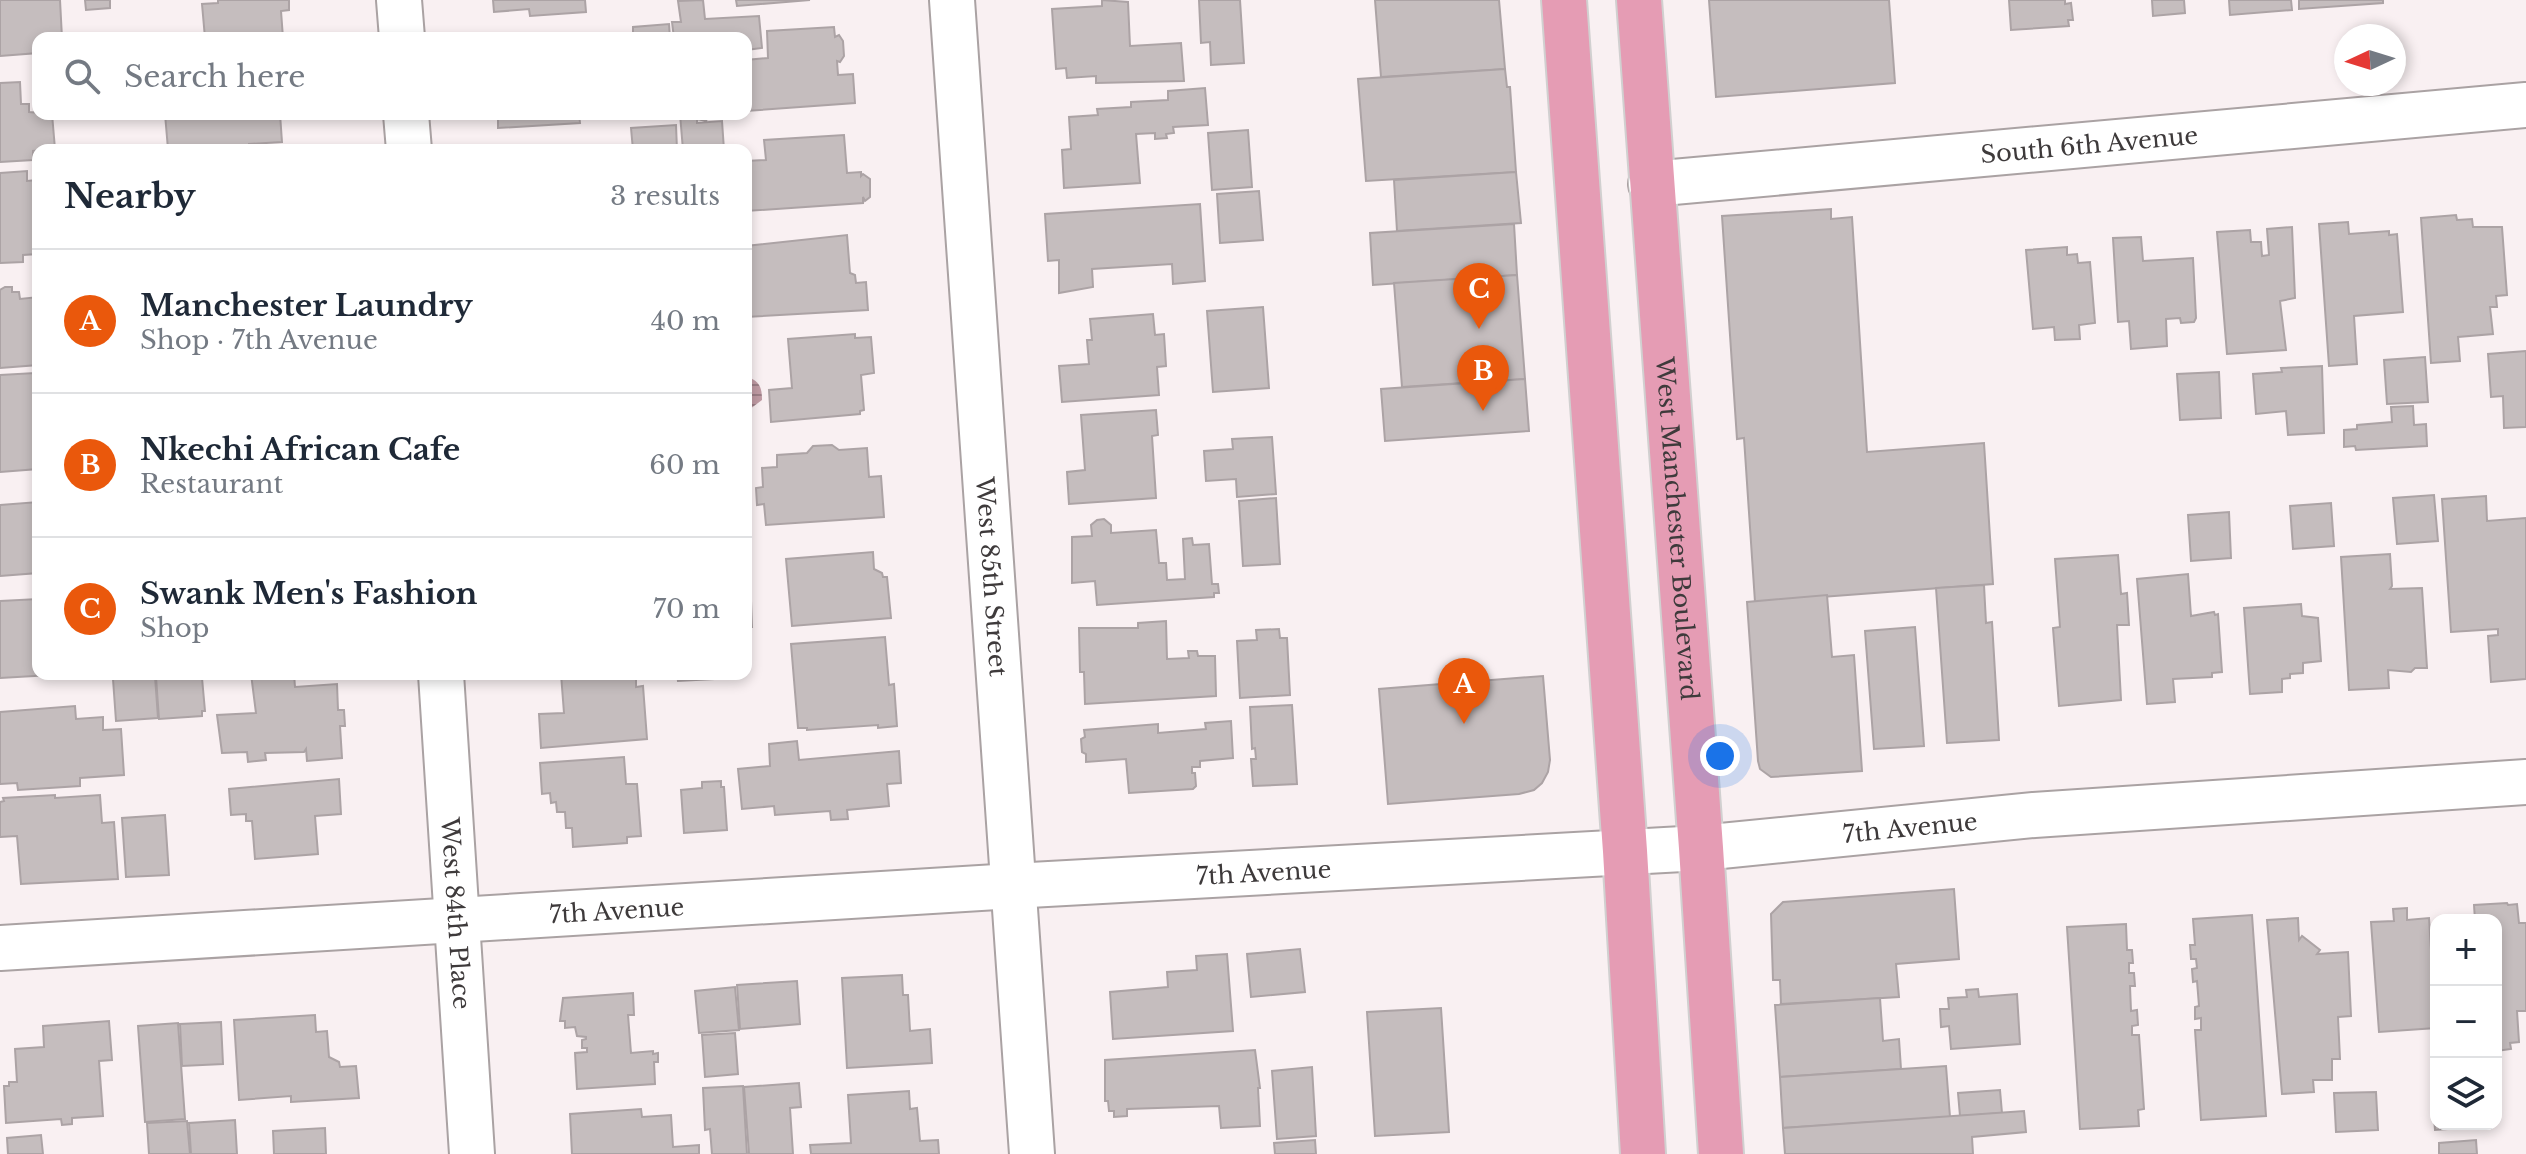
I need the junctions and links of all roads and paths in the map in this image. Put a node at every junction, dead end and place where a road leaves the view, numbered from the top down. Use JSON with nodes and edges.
{"nodes":[{"id":1,"x":399,"y":0,"type":"edge"},
{"id":2,"x":952,"y":0,"type":"edge"},
{"id":3,"x":1564,"y":0,"type":"edge"},
{"id":4,"x":1639,"y":0,"type":"edge"},
{"id":5,"x":402,"y":32,"type":"edge"},
{"id":6,"x":2526,"y":105,"type":"edge"},
{"id":7,"x":406,"y":120,"type":"edge"},
{"id":8,"x":408,"y":144,"type":"edge"},
{"id":9,"x":1651,"y":184,"type":"junction"},
{"id":10,"x":441,"y":680,"type":"edge"},
{"id":11,"x":2526,"y":782,"type":"edge"},
{"id":12,"x":1701,"y":848,"type":"junction"},
{"id":13,"x":1625,"y":851,"type":"junction"},
{"id":14,"x":1013,"y":886,"type":"junction"},
{"id":15,"x":457,"y":920,"type":"junction"},
{"id":16,"x":0,"y":948,"type":"edge"},
{"id":17,"x":472,"y":1154,"type":"edge"},
{"id":18,"x":1032,"y":1154,"type":"edge"},
{"id":19,"x":1643,"y":1154,"type":"edge"},
{"id":20,"x":1721,"y":1154,"type":"edge"}],
"edges":[{"from":1,"to":5,"type":"street"},
{"from":2,"to":14,"type":"street","name":"West 85th Street"},
{"from":3,"to":13,"type":"main road"},
{"from":4,"to":9,"type":"main road","name":"West Manchester Boulevard"},
{"from":6,"to":9,"type":"street","name":"South 6th Avenue"},
{"from":7,"to":8,"type":"street"},
{"from":9,"to":12,"type":"main road","name":"West Manchester Boulevard"},
{"from":10,"to":15,"type":"street","name":"West 84th Place"},
{"from":11,"to":12,"type":"street","name":"7th Avenue"},
{"from":12,"to":13,"type":"street","name":"7th Avenue"},
{"from":12,"to":20,"type":"main road","name":"West Manchester Boulevard"},
{"from":13,"to":14,"type":"street","name":"7th Avenue"},
{"from":13,"to":19,"type":"main road"},
{"from":14,"to":15,"type":"street","name":"7th Avenue"},
{"from":14,"to":18,"type":"street","name":"West 85th Street"},
{"from":15,"to":16,"type":"street","name":"7th Avenue"},
{"from":15,"to":17,"type":"street","name":"West 84th Place"}]}
